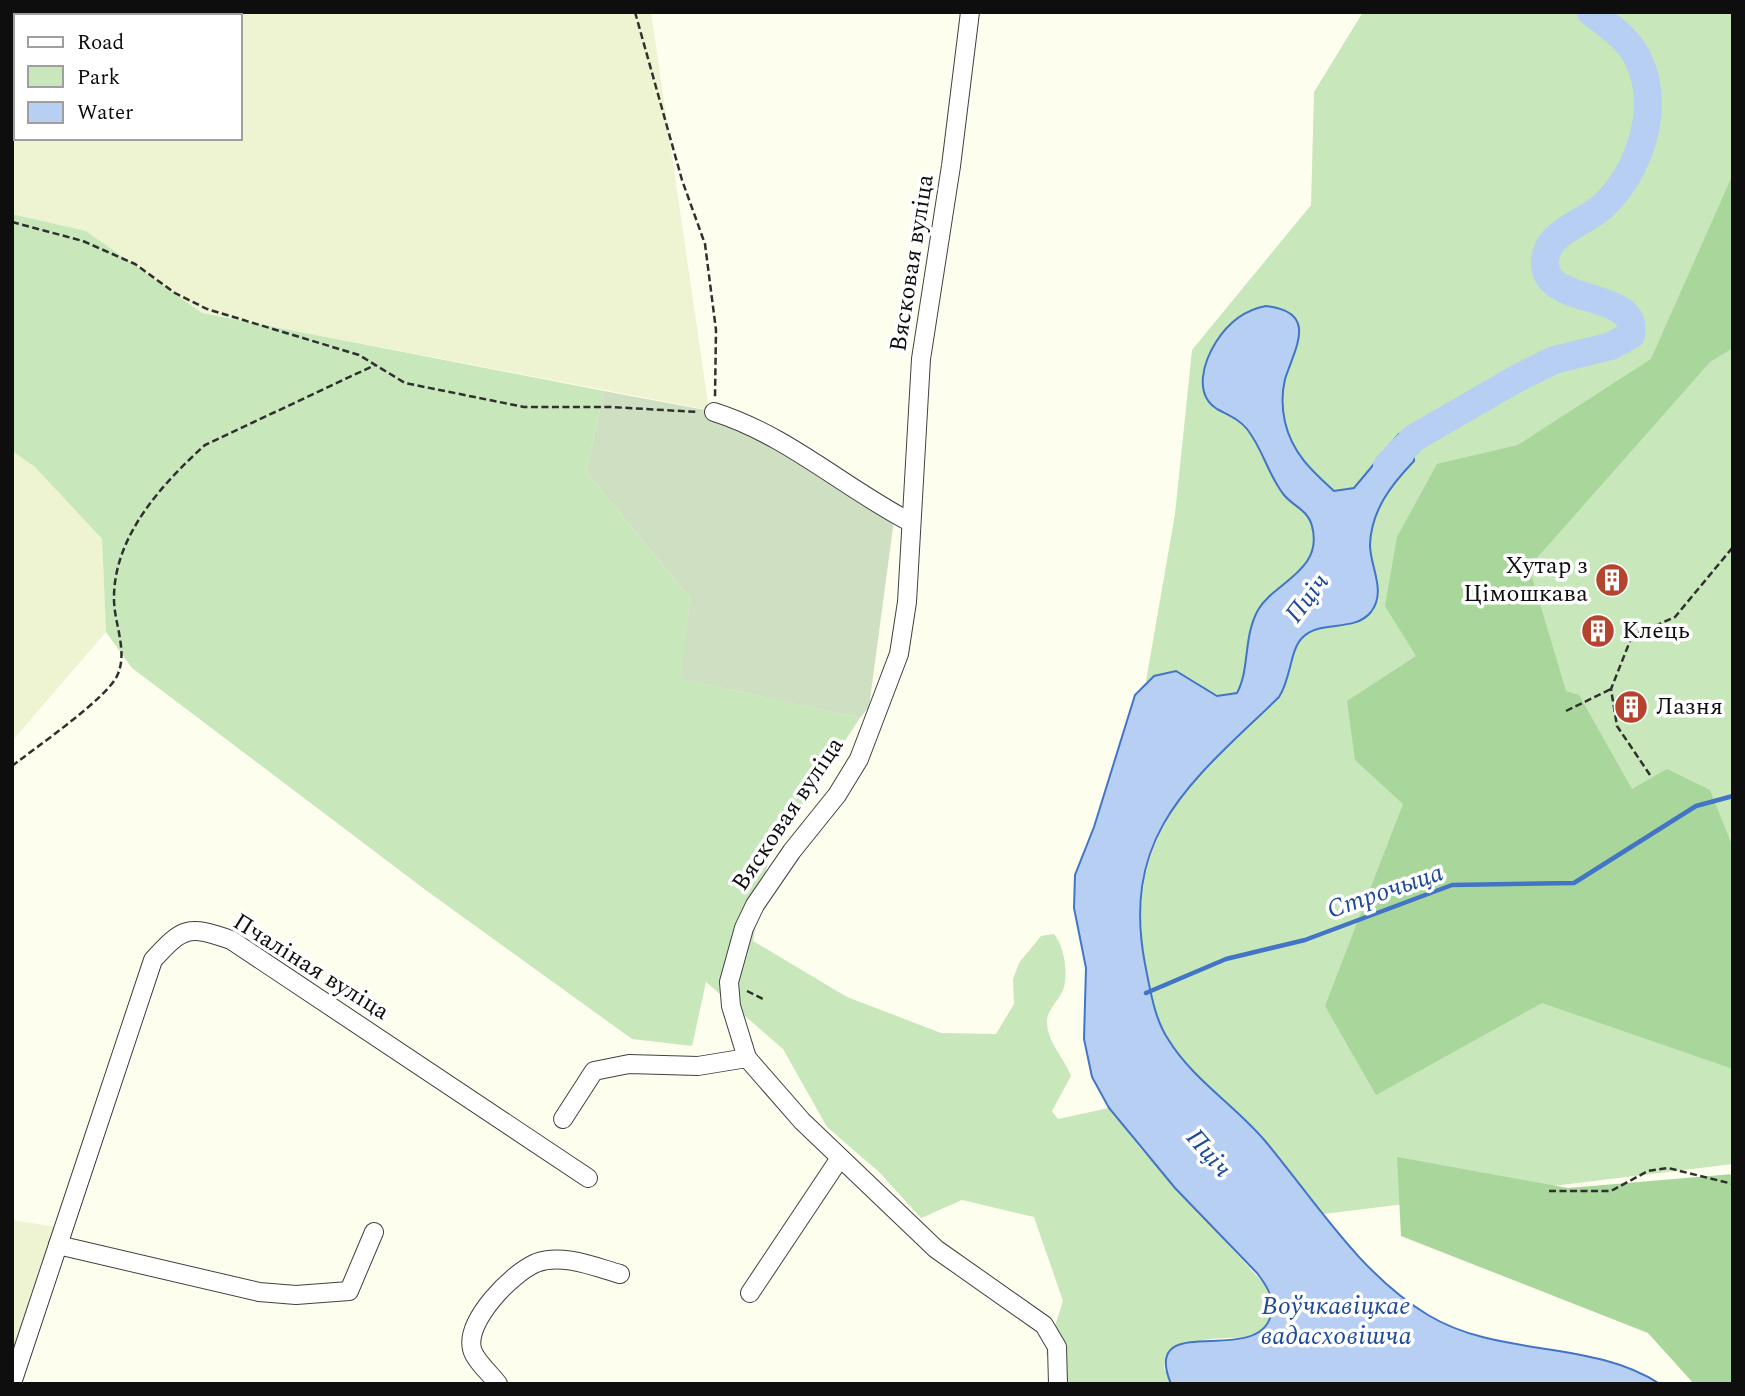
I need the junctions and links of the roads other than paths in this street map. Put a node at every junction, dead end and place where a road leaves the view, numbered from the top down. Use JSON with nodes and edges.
{"nodes":[{"id":1,"x":970,"y":12,"type":"edge"},
{"id":2,"x":715,"y":412,"type":"road end"},
{"id":3,"x":910,"y":522,"type":"junction"},
{"id":4,"x":747,"y":1058,"type":"junction"},
{"id":5,"x":563,"y":1119,"type":"dead end"},
{"id":6,"x":840,"y":1158,"type":"junction"},
{"id":7,"x":588,"y":1178,"type":"dead end"},
{"id":8,"x":374,"y":1232,"type":"dead end"},
{"id":9,"x":58,"y":1245,"type":"junction"},
{"id":10,"x":620,"y":1274,"type":"dead end"},
{"id":11,"x":750,"y":1293,"type":"dead end"},
{"id":12,"x":12,"y":1383,"type":"edge"},
{"id":13,"x":498,"y":1384,"type":"edge"},
{"id":14,"x":1058,"y":1384,"type":"edge"}],
"edges":[{"from":1,"to":3,"type":"street","name":"Вясковая вуліца"},
{"from":2,"to":3,"type":"street"},
{"from":3,"to":4,"type":"street","name":"Вясковая вуліца"},
{"from":4,"to":5,"type":"street"},
{"from":4,"to":6,"type":"street","name":"Вясковая вуліца"},
{"from":6,"to":11,"type":"street"},
{"from":6,"to":14,"type":"street","name":"Вясковая вуліца"},
{"from":7,"to":9,"type":"street","name":"Пчаліная вуліца"},
{"from":8,"to":9,"type":"street"},
{"from":9,"to":12,"type":"street","name":"Пчаліная вуліца"},
{"from":10,"to":13,"type":"street"}]}
